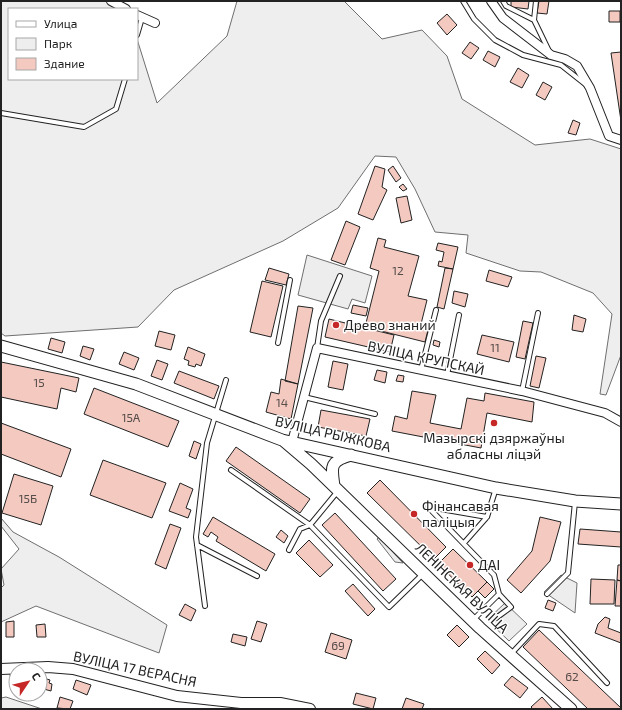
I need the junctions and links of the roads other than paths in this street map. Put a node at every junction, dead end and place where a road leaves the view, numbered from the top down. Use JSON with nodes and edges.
{"nodes":[{"id":1,"x":111,"y":1,"type":"edge"},
{"id":2,"x":463,"y":1,"type":"edge"},
{"id":3,"x":491,"y":1,"type":"edge"},
{"id":4,"x":536,"y":1,"type":"edge"},
{"id":5,"x":505,"y":2,"type":"edge"},
{"id":6,"x":124,"y":8,"type":"edge"},
{"id":7,"x":139,"y":16,"type":"edge"},
{"id":8,"x":534,"y":20,"type":"junction"},
{"id":9,"x":155,"y":23,"type":"dead end"},
{"id":10,"x":551,"y":55,"type":"junction"},
{"id":11,"x":125,"y":80,"type":"edge"},
{"id":12,"x":590,"y":88,"type":"junction"},
{"id":13,"x":1,"y":113,"type":"edge"},
{"id":14,"x":621,"y":140,"type":"edge"},
{"id":15,"x":340,"y":276,"type":"dead end"},
{"id":16,"x":290,"y":280,"type":"dead end"},
{"id":17,"x":436,"y":310,"type":"dead end"},
{"id":18,"x":538,"y":313,"type":"dead end"},
{"id":19,"x":459,"y":315,"type":"dead end"},
{"id":20,"x":278,"y":343,"type":"dead end"},
{"id":21,"x":1,"y":346,"type":"edge"},
{"id":22,"x":317,"y":348,"type":"junction"},
{"id":23,"x":421,"y":370,"type":"junction"},
{"id":24,"x":447,"y":375,"type":"junction"},
{"id":25,"x":226,"y":380,"type":"dead end"},
{"id":26,"x":522,"y":391,"type":"junction"},
{"id":27,"x":304,"y":397,"type":"junction"},
{"id":28,"x":215,"y":414,"type":"junction"},
{"id":29,"x":375,"y":414,"type":"dead end"},
{"id":30,"x":621,"y":422,"type":"edge"},
{"id":31,"x":287,"y":441,"type":"junction"},
{"id":32,"x":351,"y":455,"type":"junction"},
{"id":33,"x":231,"y":470,"type":"dead end"},
{"id":34,"x":336,"y":488,"type":"junction"},
{"id":35,"x":496,"y":488,"type":"junction"},
{"id":36,"x":575,"y":501,"type":"junction"},
{"id":37,"x":621,"y":504,"type":"edge"},
{"id":38,"x":487,"y":517,"type":"junction"},
{"id":39,"x":310,"y":525,"type":"junction"},
{"id":40,"x":464,"y":543,"type":"junction"},
{"id":41,"x":198,"y":545,"type":"junction"},
{"id":42,"x":289,"y":550,"type":"dead end"},
{"id":43,"x":424,"y":573,"type":"junction"},
{"id":44,"x":257,"y":576,"type":"dead end"},
{"id":45,"x":499,"y":594,"type":"junction"},
{"id":46,"x":547,"y":594,"type":"dead end"},
{"id":47,"x":205,"y":606,"type":"dead end"},
{"id":48,"x":496,"y":618,"type":"dead end"},
{"id":49,"x":472,"y":620,"type":"junction"},
{"id":50,"x":511,"y":654,"type":"junction"},
{"id":51,"x":1,"y":669,"type":"edge"},
{"id":52,"x":607,"y":683,"type":"dead end"},
{"id":53,"x":310,"y":709,"type":"edge"},
{"id":54,"x":571,"y":709,"type":"edge"}],
"edges":[{"from":1,"to":6,"type":"street"},
{"from":2,"to":12,"type":"lane"},
{"from":3,"to":10,"type":"street"},
{"from":4,"to":8,"type":"lane"},
{"from":5,"to":8,"type":"lane"},
{"from":7,"to":9,"type":"street"},
{"from":8,"to":10,"type":"lane"},
{"from":10,"to":12,"type":"street"},
{"from":11,"to":13,"type":"lane"},
{"from":12,"to":14,"type":"street"},
{"from":15,"to":22,"type":"lane"},
{"from":16,"to":20,"type":"lane"},
{"from":17,"to":23,"type":"lane"},
{"from":18,"to":26,"type":"lane"},
{"from":19,"to":24,"type":"lane"},
{"from":21,"to":28,"type":"main road","name":"ВУЛІЦА РЫЖКОВА"},
{"from":22,"to":23,"type":"street","name":"ВУЛІЦА КРУПСКАЙ"},
{"from":22,"to":27,"type":"street"},
{"from":23,"to":24,"type":"street","name":"ВУЛІЦА КРУПСКАЙ"},
{"from":24,"to":26,"type":"street","name":"ВУЛІЦА КРУПСКАЙ"},
{"from":25,"to":28,"type":"lane"},
{"from":26,"to":30,"type":"street","name":"ВУЛІЦА КРУПСКАЙ"},
{"from":27,"to":29,"type":"lane"},
{"from":27,"to":31,"type":"street"},
{"from":28,"to":31,"type":"main road","name":"ВУЛІЦА РЫЖКОВА"},
{"from":28,"to":41,"type":"lane"},
{"from":31,"to":32,"type":"main road","name":"ВУЛІЦА РЫЖКОВА"},
{"from":31,"to":34,"type":"main road","name":"ЛЕНІНСКАЯ ВУЛІЦА"},
{"from":32,"to":34,"type":"main road"},
{"from":32,"to":35,"type":"main road","name":"ВУЛІЦА РЫЖКОВА"},
{"from":33,"to":39,"type":"lane"},
{"from":34,"to":39,"type":"lane"},
{"from":34,"to":43,"type":"main road","name":"ЛЕНІНСКАЯ ВУЛІЦА"},
{"from":35,"to":36,"type":"main road","name":"ВУЛІЦА РЫЖКОВА"},
{"from":35,"to":38,"type":"lane"},
{"from":36,"to":37,"type":"main road","name":"ВУЛІЦА РЫЖКОВА"},
{"from":36,"to":46,"type":"lane"},
{"from":38,"to":40,"type":"lane"},
{"from":38,"to":40,"type":"lane"},
{"from":39,"to":42,"type":"lane"},
{"from":39,"to":43,"type":"lane"},
{"from":40,"to":45,"type":"lane"},
{"from":41,"to":44,"type":"lane"},
{"from":41,"to":47,"type":"lane"},
{"from":43,"to":49,"type":"main road","name":"ЛЕНІНСКАЯ ВУЛІЦА"},
{"from":45,"to":48,"type":"lane"},
{"from":45,"to":49,"type":"lane"},
{"from":49,"to":50,"type":"main road","name":"ЛЕНІНСКАЯ ВУЛІЦА"},
{"from":50,"to":52,"type":"lane"},
{"from":50,"to":54,"type":"main road","name":"ЛЕНІНСКАЯ ВУЛІЦА"},
{"from":51,"to":53,"type":"street","name":"ВУЛІЦА 17 ВЕРАСНЯ"}]}
